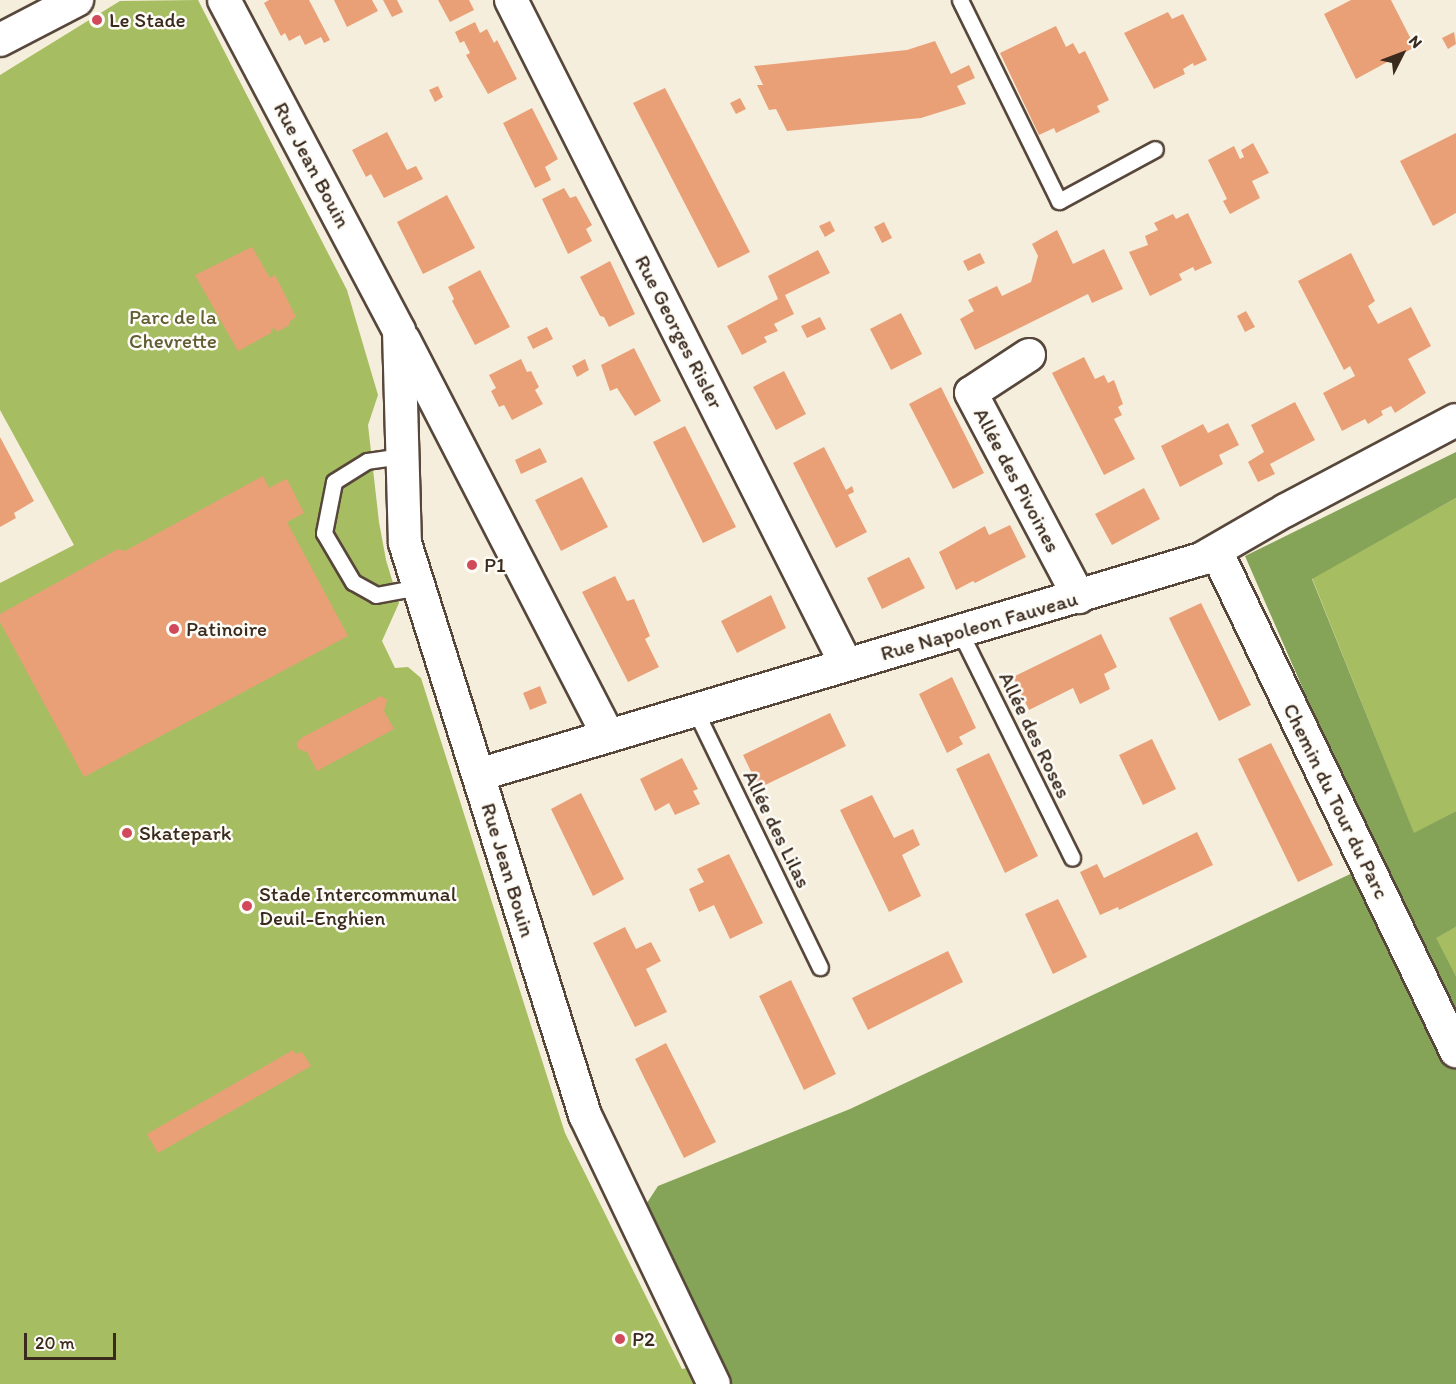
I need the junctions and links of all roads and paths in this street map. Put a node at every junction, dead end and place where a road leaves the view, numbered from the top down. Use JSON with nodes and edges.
{"nodes":[{"id":1,"x":77,"y":0,"type":"edge"},
{"id":2,"x":224,"y":0,"type":"edge"},
{"id":3,"x":511,"y":0,"type":"edge"},
{"id":4,"x":960,"y":0,"type":"edge"},
{"id":5,"x":0,"y":40,"type":"edge"},
{"id":6,"x":1155,"y":149,"type":"dead end"},
{"id":7,"x":399,"y":331,"type":"junction"},
{"id":8,"x":1029,"y":355,"type":"dead end"},
{"id":9,"x":1456,"y":420,"type":"edge"},
{"id":10,"x":402,"y":456,"type":"junction"},
{"id":11,"x":1216,"y":550,"type":"junction"},
{"id":12,"x":419,"y":587,"type":"junction"},
{"id":13,"x":1079,"y":597,"type":"junction"},
{"id":14,"x":960,"y":632,"type":"junction"},
{"id":15,"x":846,"y":664,"type":"junction"},
{"id":16,"x":695,"y":710,"type":"junction"},
{"id":17,"x":609,"y":736,"type":"junction"},
{"id":18,"x":478,"y":775,"type":"junction"},
{"id":19,"x":1072,"y":858,"type":"dead end"},
{"id":20,"x":820,"y":967,"type":"dead end"},
{"id":21,"x":1456,"y":1051,"type":"edge"},
{"id":22,"x":714,"y":1384,"type":"edge"}],
"edges":[{"from":1,"to":5,"type":"street"},
{"from":2,"to":7,"type":"street","name":"Rue Jean Bouin"},
{"from":3,"to":15,"type":"street","name":"Rue Georges Risler"},
{"from":4,"to":6,"type":"lane"},
{"from":7,"to":10,"type":"street","name":"Rue Jean Bouin"},
{"from":7,"to":17,"type":"street","name":"Rue Jean Bouin"},
{"from":8,"to":13,"type":"street","name":"Allée des Pivoines"},
{"from":9,"to":11,"type":"street","name":"Rue Napoleon Fauveau"},
{"from":10,"to":12,"type":"street","name":"Rue Jean Bouin"},
{"from":10,"to":12,"type":"lane"},
{"from":11,"to":13,"type":"street","name":"Rue Napoleon Fauveau"},
{"from":11,"to":21,"type":"street","name":"Chemin du Tour du Parc"},
{"from":12,"to":18,"type":"street","name":"Rue Jean Bouin"},
{"from":13,"to":14,"type":"street","name":"Rue Napoleon Fauveau"},
{"from":14,"to":15,"type":"street","name":"Rue Napoleon Fauveau"},
{"from":14,"to":19,"type":"lane","name":"Allée des Roses"},
{"from":15,"to":16,"type":"street","name":"Rue Napoleon Fauveau"},
{"from":16,"to":17,"type":"street","name":"Rue Napoleon Fauveau"},
{"from":16,"to":20,"type":"lane","name":"Allée des Lilas"},
{"from":17,"to":18,"type":"street","name":"Rue Napoleon Fauveau"},
{"from":18,"to":22,"type":"street","name":"Rue Jean Bouin"}]}
